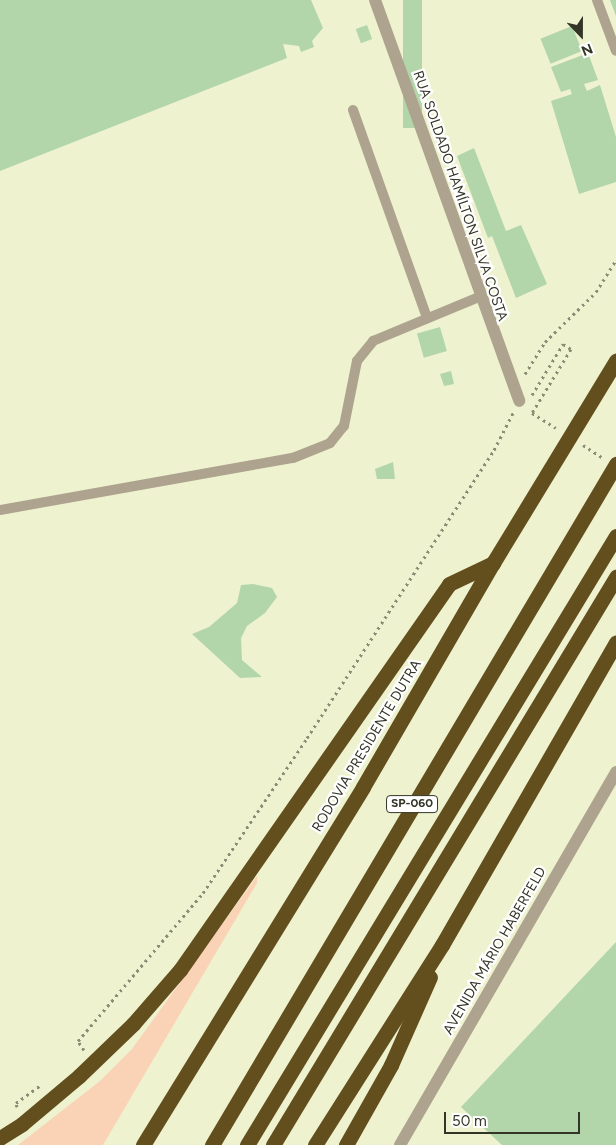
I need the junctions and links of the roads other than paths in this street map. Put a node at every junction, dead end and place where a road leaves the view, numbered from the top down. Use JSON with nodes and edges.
{"nodes":[{"id":1,"x":375,"y":0,"type":"edge"},
{"id":2,"x":597,"y":0,"type":"edge"},
{"id":3,"x":616,"y":51,"type":"edge"},
{"id":4,"x":353,"y":110,"type":"dead end"},
{"id":5,"x":479,"y":297,"type":"junction"},
{"id":6,"x":427,"y":318,"type":"junction"},
{"id":7,"x":616,"y":361,"type":"edge"},
{"id":8,"x":523,"y":401,"type":"road end"},
{"id":9,"x":616,"y":464,"type":"edge"},
{"id":10,"x":0,"y":510,"type":"edge"},
{"id":11,"x":616,"y":536,"type":"edge"},
{"id":12,"x":493,"y":563,"type":"junction"},
{"id":13,"x":616,"y":577,"type":"edge"},
{"id":14,"x":616,"y":642,"type":"edge"},
{"id":15,"x":616,"y":772,"type":"edge"},
{"id":16,"x":442,"y":945,"type":"junction"},
{"id":17,"x":0,"y":1138,"type":"edge"},
{"id":18,"x":143,"y":1145,"type":"edge"},
{"id":19,"x":212,"y":1145,"type":"edge"},
{"id":20,"x":247,"y":1145,"type":"edge"},
{"id":21,"x":273,"y":1145,"type":"edge"},
{"id":22,"x":315,"y":1145,"type":"edge"},
{"id":23,"x":346,"y":1145,"type":"edge"},
{"id":24,"x":400,"y":1145,"type":"edge"}],
"edges":[{"from":1,"to":5,"type":"street","name":"RUA SOLDADO HAMÍLTON SILVA COSTA"},
{"from":2,"to":3,"type":"lane"},
{"from":4,"to":6,"type":"lane"},
{"from":5,"to":6,"type":"lane"},
{"from":5,"to":8,"type":"street","name":"RUA SOLDADO HAMÍLTON SILVA COSTA"},
{"from":6,"to":10,"type":"lane"},
{"from":7,"to":12,"type":"highway","name":"RODOVIA PRESIDENTE DUTRA"},
{"from":9,"to":19,"type":"highway","number":"SP-060"},
{"from":11,"to":20,"type":"highway","number":"SP-060"},
{"from":12,"to":17,"type":"highway"},
{"from":12,"to":18,"type":"highway","name":"RODOVIA PRESIDENTE DUTRA"},
{"from":13,"to":21,"type":"highway"},
{"from":14,"to":16,"type":"highway"},
{"from":15,"to":24,"type":"street","name":"AVENIDA MÁRIO HABERFELD"},
{"from":16,"to":22,"type":"highway"},
{"from":16,"to":23,"type":"highway"}]}
